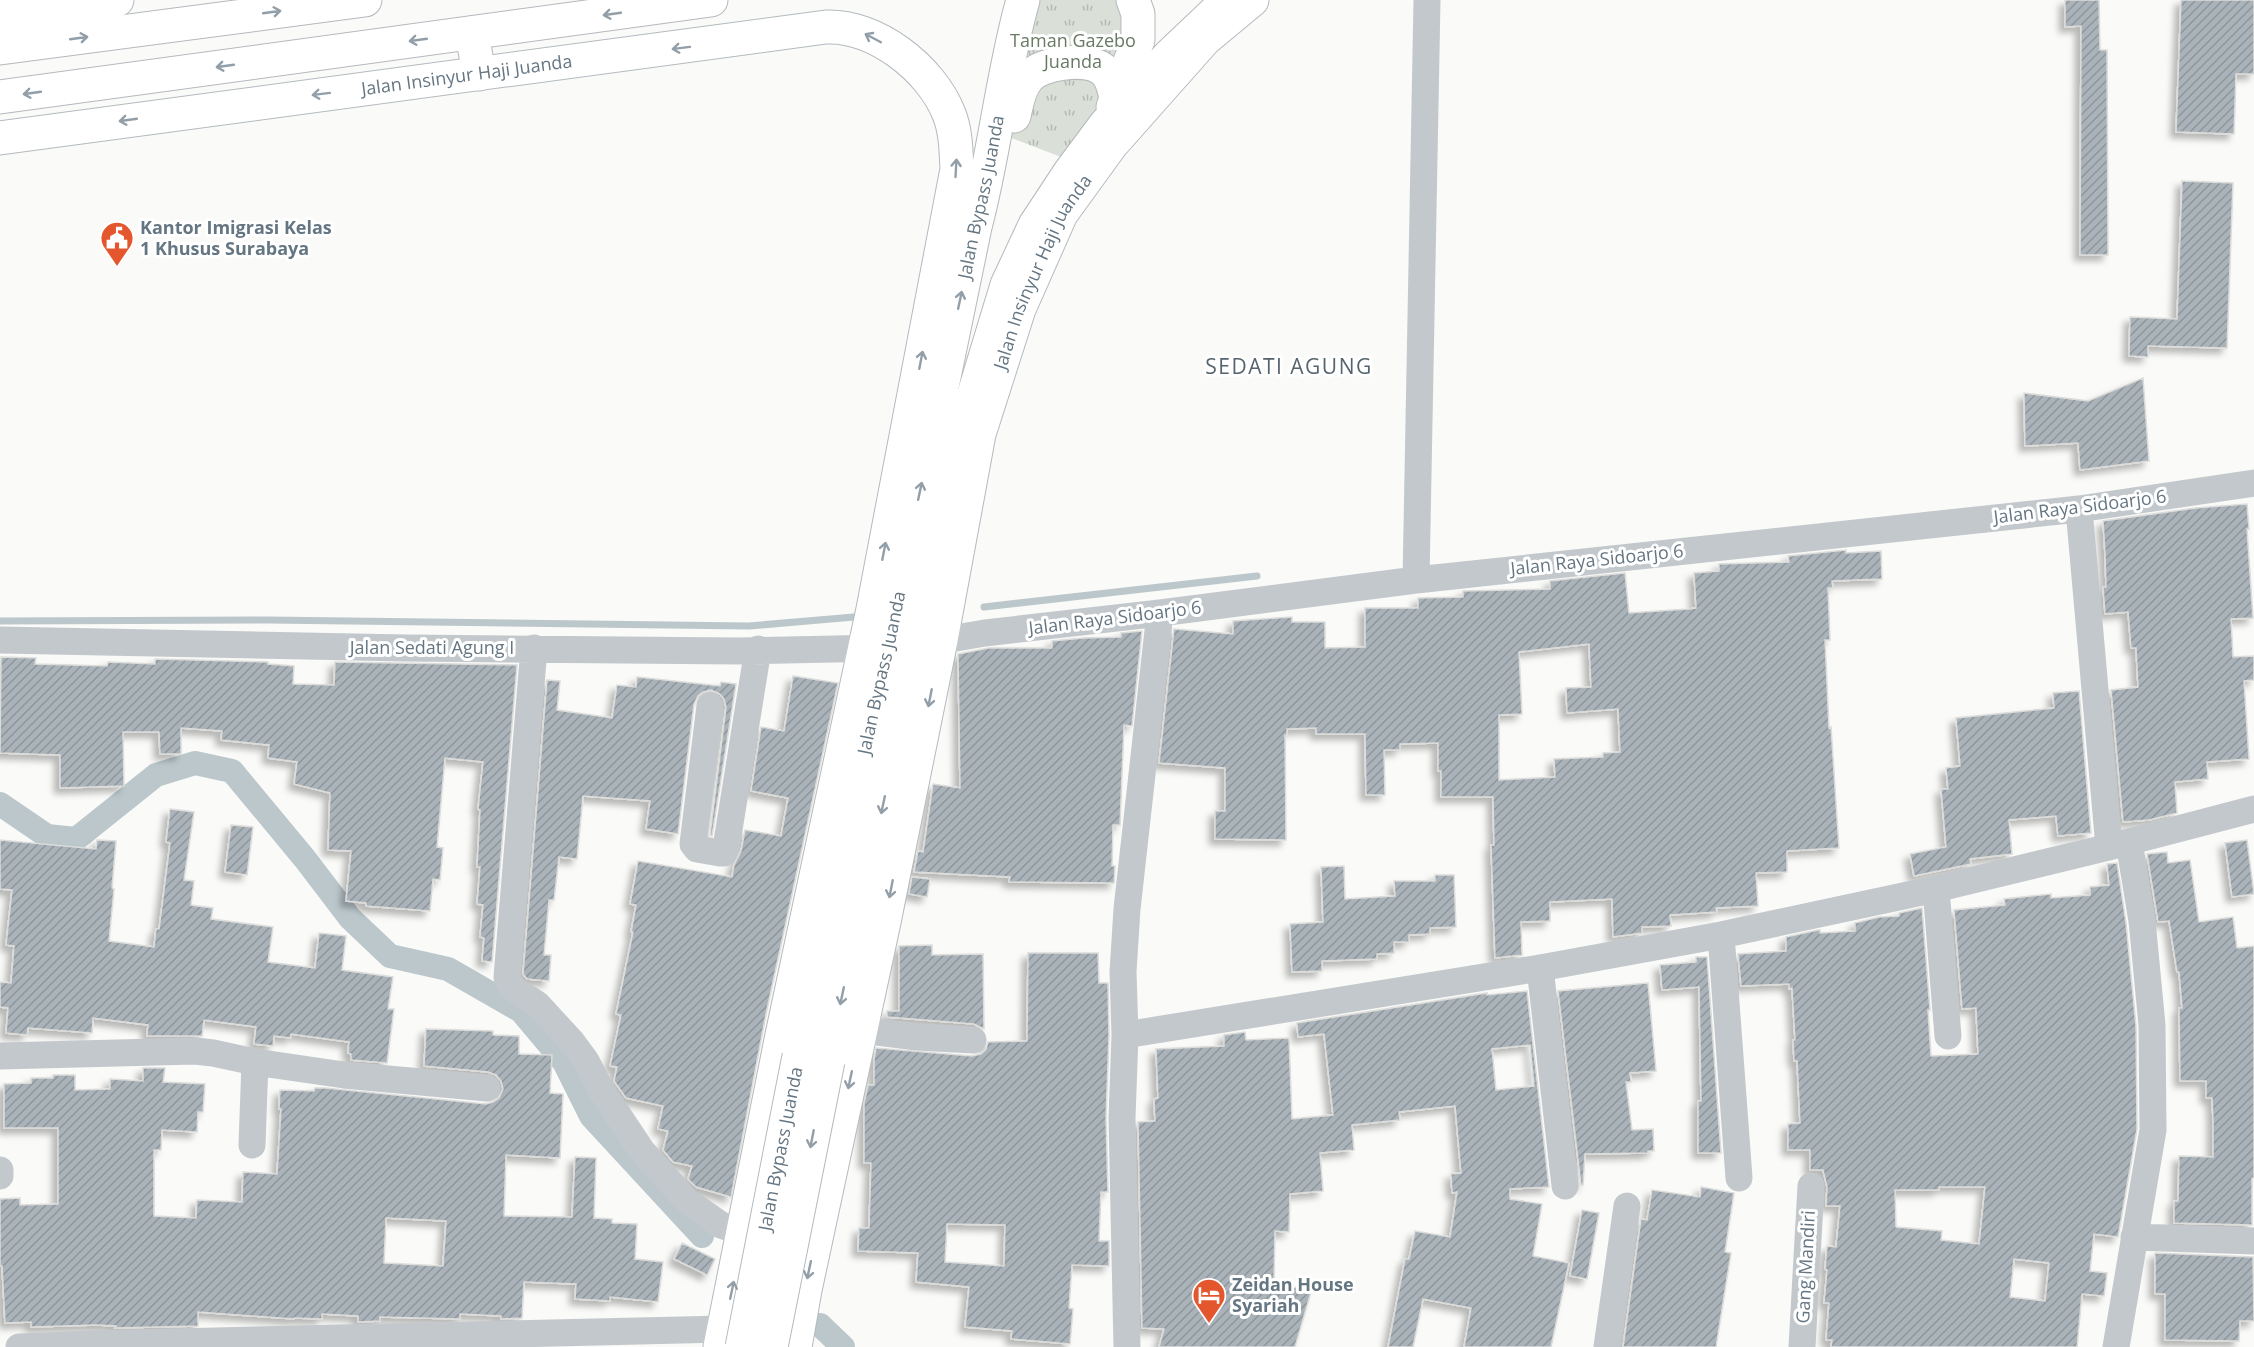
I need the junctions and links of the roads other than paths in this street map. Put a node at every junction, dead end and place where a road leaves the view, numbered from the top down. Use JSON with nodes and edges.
{"nodes":[{"id":1,"x":117,"y":0,"type":"edge"},
{"id":2,"x":365,"y":0,"type":"edge"},
{"id":3,"x":711,"y":0,"type":"edge"},
{"id":4,"x":1023,"y":0,"type":"edge"},
{"id":5,"x":1133,"y":0,"type":"edge"},
{"id":6,"x":1427,"y":0,"type":"edge"},
{"id":7,"x":1239,"y":4,"type":"edge"},
{"id":8,"x":0,"y":16,"type":"edge"},
{"id":9,"x":472,"y":33,"type":"junction"},
{"id":10,"x":0,"y":48,"type":"edge"},
{"id":11,"x":479,"y":74,"type":"junction"},
{"id":12,"x":0,"y":97,"type":"edge"},
{"id":13,"x":1110,"y":112,"type":"junction"},
{"id":14,"x":0,"y":138,"type":"edge"},
{"id":15,"x":986,"y":187,"type":"junction"},
{"id":16,"x":2254,"y":483,"type":"edge"},
{"id":17,"x":2079,"y":509,"type":"junction"},
{"id":18,"x":1416,"y":580,"type":"junction"},
{"id":19,"x":1160,"y":613,"type":"junction"},
{"id":20,"x":906,"y":631,"type":"junction"},
{"id":21,"x":0,"y":640,"type":"edge"},
{"id":22,"x":534,"y":648,"type":"junction"},
{"id":23,"x":758,"y":649,"type":"junction"},
{"id":24,"x":710,"y":706,"type":"dead end"},
{"id":25,"x":902,"y":776,"type":"junction"},
{"id":26,"x":2254,"y":809,"type":"edge"},
{"id":27,"x":2119,"y":844,"type":"junction"},
{"id":28,"x":1936,"y":889,"type":"junction"},
{"id":29,"x":1722,"y":935,"type":"junction"},
{"id":30,"x":1540,"y":968,"type":"junction"},
{"id":31,"x":861,"y":1030,"type":"junction"},
{"id":32,"x":1125,"y":1035,"type":"junction"},
{"id":33,"x":1948,"y":1036,"type":"dead end"},
{"id":34,"x":973,"y":1040,"type":"dead end"},
{"id":35,"x":0,"y":1056,"type":"edge"},
{"id":36,"x":814,"y":1059,"type":"junction"},
{"id":37,"x":255,"y":1062,"type":"junction"},
{"id":38,"x":487,"y":1088,"type":"dead end"},
{"id":39,"x":252,"y":1145,"type":"dead end"},
{"id":40,"x":0,"y":1170,"type":"edge"},
{"id":41,"x":0,"y":1176,"type":"edge"},
{"id":42,"x":1739,"y":1178,"type":"dead end"},
{"id":43,"x":1565,"y":1186,"type":"dead end"},
{"id":44,"x":1811,"y":1186,"type":"dead end"},
{"id":45,"x":1627,"y":1206,"type":"dead end"},
{"id":46,"x":744,"y":1233,"type":"junction"},
{"id":47,"x":2134,"y":1236,"type":"junction"},
{"id":48,"x":2254,"y":1241,"type":"edge"},
{"id":49,"x":496,"y":1341,"type":"edge"},
{"id":50,"x":729,"y":1341,"type":"edge"},
{"id":51,"x":19,"y":1347,"type":"edge"},
{"id":52,"x":771,"y":1347,"type":"edge"},
{"id":53,"x":796,"y":1347,"type":"edge"},
{"id":54,"x":1127,"y":1347,"type":"edge"},
{"id":55,"x":1607,"y":1347,"type":"edge"},
{"id":56,"x":1802,"y":1347,"type":"edge"},
{"id":57,"x":2116,"y":1347,"type":"edge"}],
"edges":[{"from":1,"to":8,"type":"main road"},
{"from":10,"to":2,"type":"main road","one_way":true},
{"from":3,"to":9,"type":"main road","one_way":true},
{"from":4,"to":15,"type":"main road","name":"Jalan Bypass Juanda"},
{"from":5,"to":13,"type":"main road","name":"Jalan Bypass Juanda"},
{"from":6,"to":18,"type":"street"},
{"from":7,"to":13,"type":"main road","name":"Jalan Bypass Juanda"},
{"from":7,"to":20,"type":"main road","name":"Jalan Insinyur Haji Juanda"},
{"from":9,"to":11,"type":"main road"},
{"from":9,"to":12,"type":"main road","one_way":true},
{"from":11,"to":14,"type":"main road","name":"Jalan Insinyur Haji Juanda","one_way":true},
{"from":20,"to":11,"type":"main road","name":"Jalan Insinyur Haji Juanda","one_way":true},
{"from":13,"to":15,"type":"main road"},
{"from":13,"to":20,"type":"main road","name":"Jalan Bypass Juanda"},
{"from":20,"to":15,"type":"main road","name":"Jalan Bypass Juanda","one_way":true},
{"from":16,"to":17,"type":"street","name":"Jalan Raya Sidoarjo 6"},
{"from":17,"to":18,"type":"street","name":"Jalan Raya Sidoarjo 6"},
{"from":17,"to":27,"type":"street"},
{"from":18,"to":19,"type":"street","name":"Jalan Raya Sidoarjo 6"},
{"from":19,"to":20,"type":"street","name":"Jalan Raya Sidoarjo 6"},
{"from":19,"to":32,"type":"street"},
{"from":20,"to":23,"type":"street","name":"Jalan Sedati Agung I"},
{"from":20,"to":25,"type":"main road","name":"Jalan Bypass Juanda","one_way":true},
{"from":20,"to":36,"type":"main road","name":"Jalan Bypass Juanda"},
{"from":20,"to":46,"type":"main road"},
{"from":21,"to":22,"type":"street","name":"Jalan Sedati Agung I"},
{"from":22,"to":23,"type":"street","name":"Jalan Sedati Agung I"},
{"from":22,"to":46,"type":"street"},
{"from":23,"to":24,"type":"street"},
{"from":25,"to":31,"type":"main road","one_way":true},
{"from":25,"to":36,"type":"main road","name":"Jalan Bypass Juanda","one_way":true},
{"from":26,"to":27,"type":"street"},
{"from":27,"to":28,"type":"street"},
{"from":27,"to":47,"type":"street"},
{"from":28,"to":29,"type":"street"},
{"from":28,"to":33,"type":"street"},
{"from":29,"to":30,"type":"street"},
{"from":29,"to":42,"type":"street"},
{"from":30,"to":32,"type":"street"},
{"from":30,"to":43,"type":"street"},
{"from":31,"to":34,"type":"street"},
{"from":31,"to":53,"type":"main road","one_way":true},
{"from":32,"to":54,"type":"street"},
{"from":35,"to":37,"type":"street"},
{"from":36,"to":50,"type":"main road","name":"Jalan Bypass Juanda","bridge":true},
{"from":36,"to":52,"type":"main road","name":"Jalan Bypass Juanda","one_way":true,"bridge":true},
{"from":37,"to":38,"type":"street"},
{"from":37,"to":39,"type":"street"},
{"from":40,"to":41,"type":"street"},
{"from":44,"to":56,"type":"street","name":"Gang Mandiri"},
{"from":45,"to":55,"type":"street"},
{"from":50,"to":46,"type":"main road","one_way":true},
{"from":47,"to":48,"type":"street"},
{"from":47,"to":57,"type":"street"},
{"from":49,"to":50,"type":"street"},
{"from":49,"to":51,"type":"street"},
{"from":50,"to":53,"type":"street"}]}
